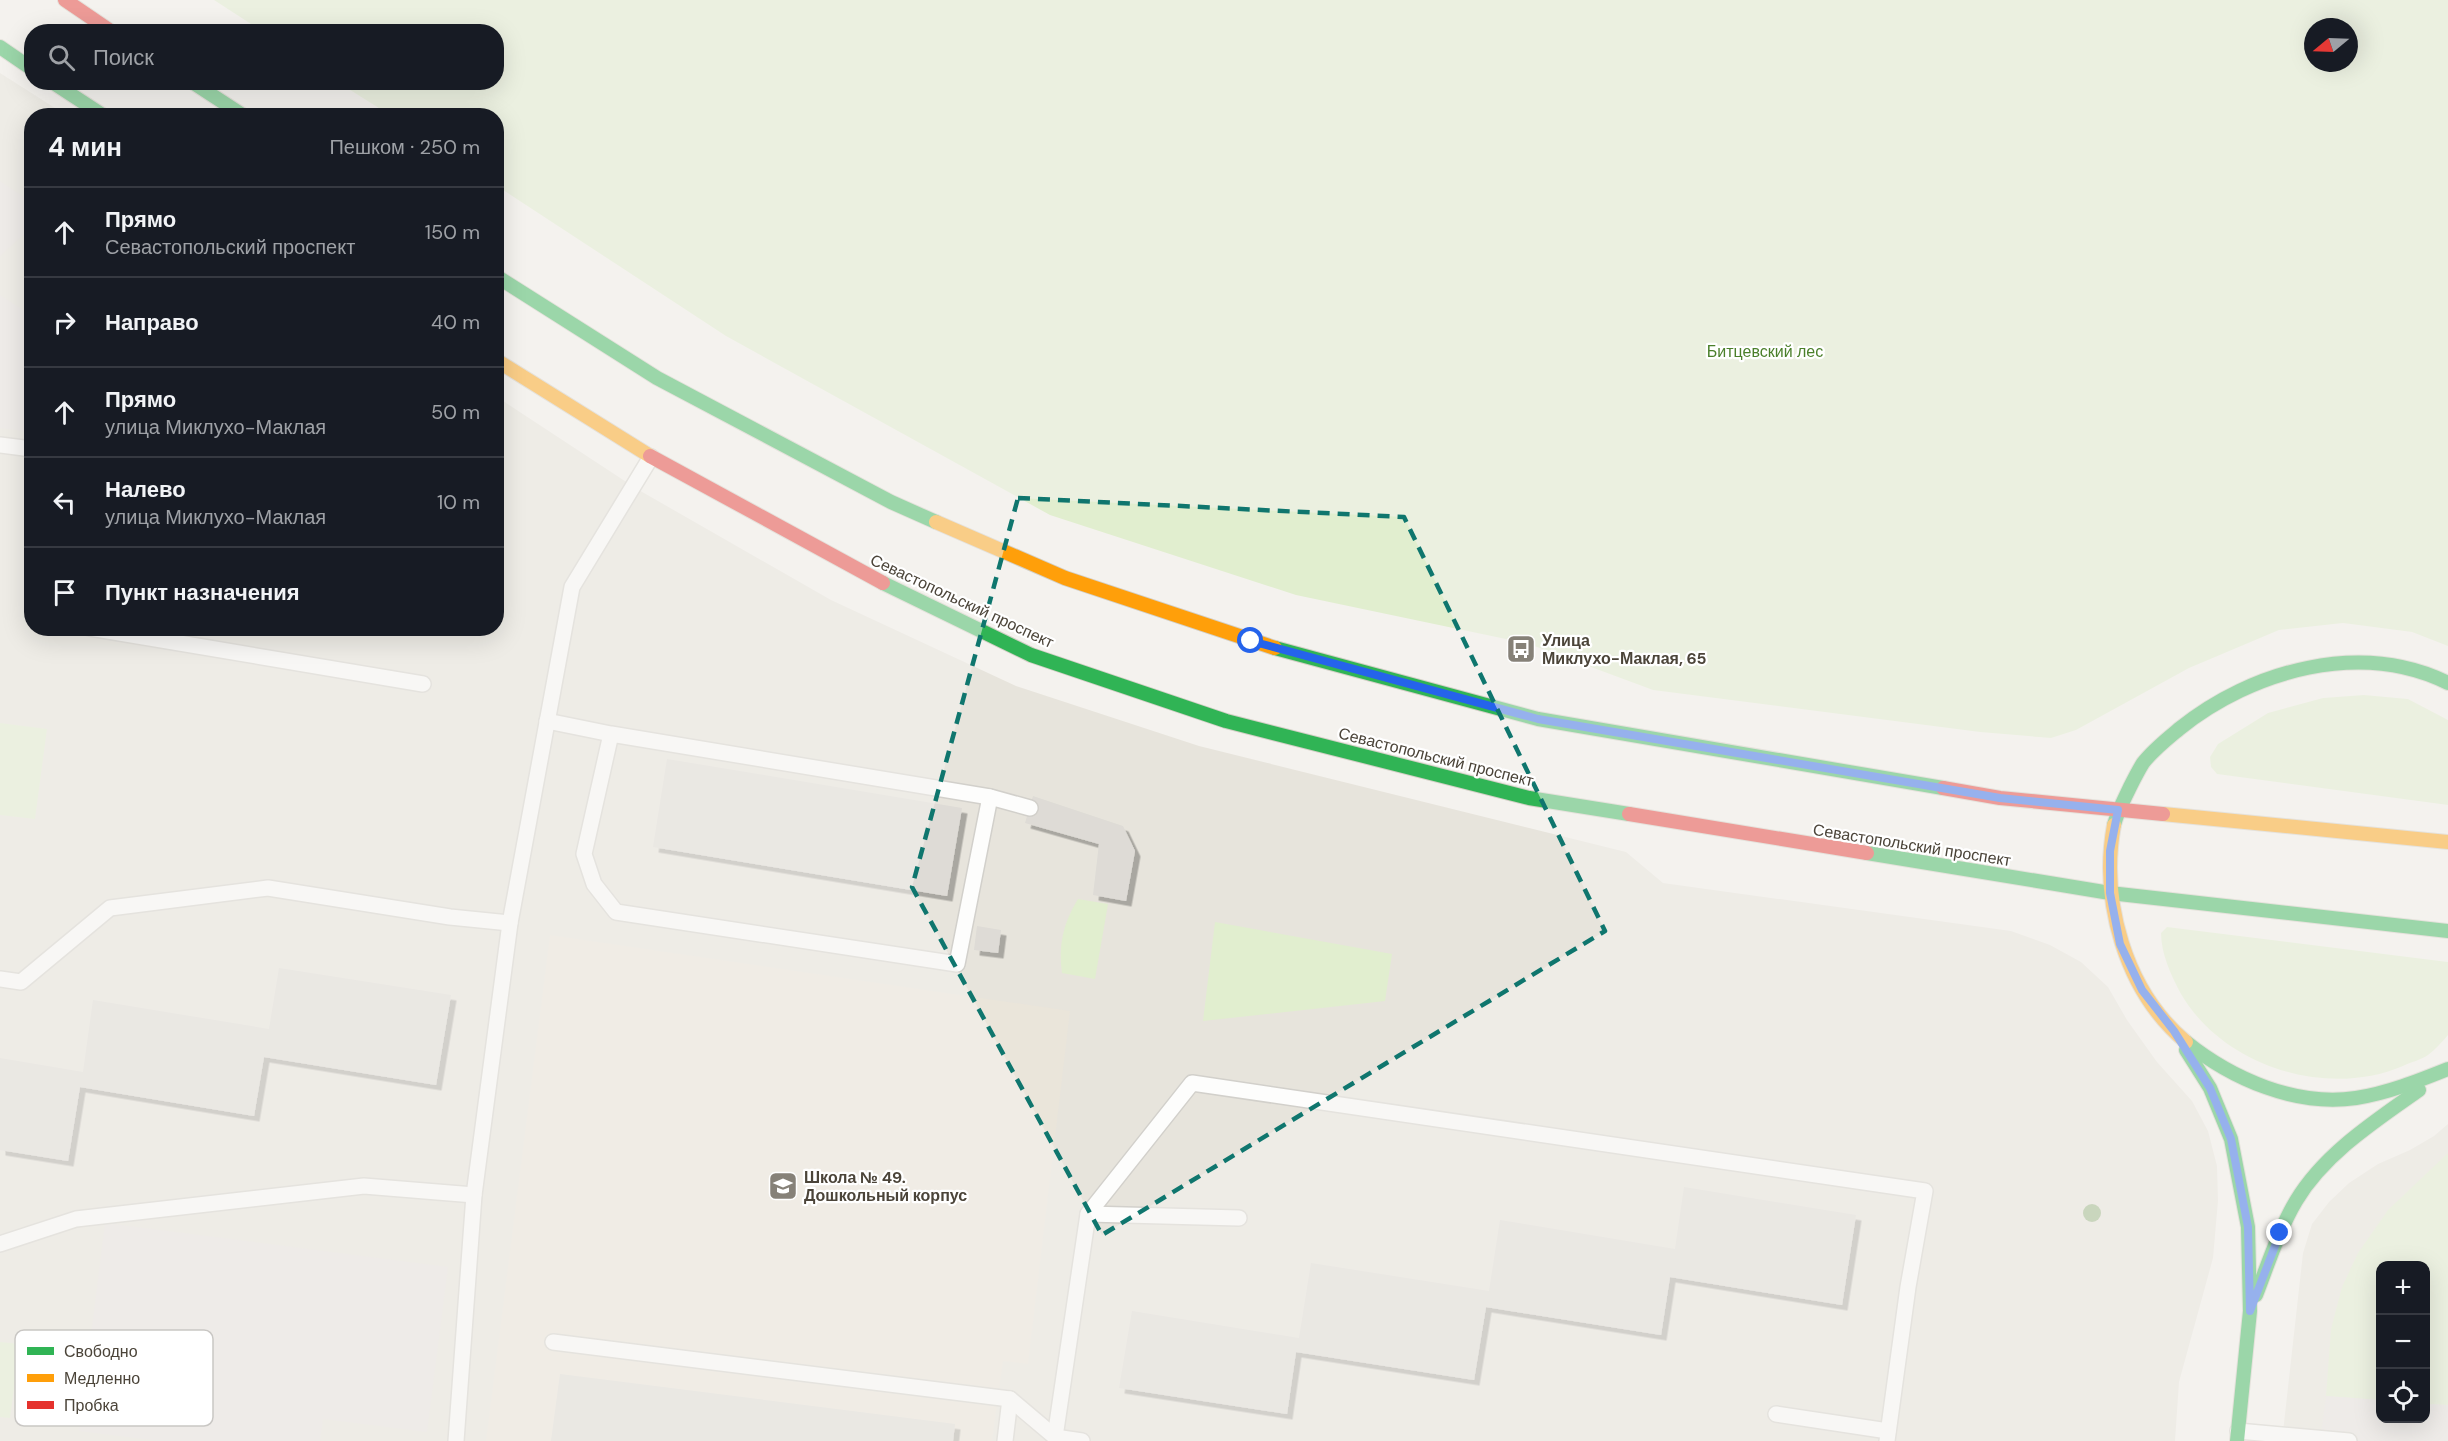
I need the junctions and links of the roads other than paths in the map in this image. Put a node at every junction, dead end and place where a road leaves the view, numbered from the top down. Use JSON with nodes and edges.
{"nodes":[{"id":1,"x":65,"y":0,"type":"edge"},
{"id":2,"x":100,"y":24,"type":"edge"},
{"id":3,"x":0,"y":48,"type":"edge"},
{"id":4,"x":24,"y":64,"type":"edge"},
{"id":5,"x":64,"y":90,"type":"edge"},
{"id":6,"x":204,"y":90,"type":"edge"},
{"id":7,"x":92,"y":108,"type":"edge"},
{"id":8,"x":232,"y":108,"type":"edge"},
{"id":9,"x":504,"y":281,"type":"edge"},
{"id":10,"x":504,"y":365,"type":"edge"},
{"id":11,"x":0,"y":445,"type":"edge"},
{"id":12,"x":24,"y":448,"type":"edge"},
{"id":13,"x":651,"y":457,"type":"junction"},
{"id":14,"x":138,"y":636,"type":"edge"},
{"id":15,"x":2448,"y":683,"type":"edge"},
{"id":16,"x":423,"y":684,"type":"dead end"},
{"id":17,"x":547,"y":721,"type":"junction"},
{"id":18,"x":611,"y":734,"type":"junction"},
{"id":19,"x":990,"y":797,"type":"junction"},
{"id":20,"x":1030,"y":807,"type":"dead end"},
{"id":21,"x":2118,"y":810,"type":"junction"},
{"id":22,"x":2448,"y":842,"type":"edge"},
{"id":23,"x":2110,"y":893,"type":"junction"},
{"id":24,"x":510,"y":923,"type":"junction"},
{"id":25,"x":2448,"y":931,"type":"edge"},
{"id":26,"x":0,"y":979,"type":"edge"},
{"id":27,"x":2174,"y":1031,"type":"junction"},
{"id":28,"x":2448,"y":1069,"type":"edge"},
{"id":29,"x":474,"y":1195,"type":"junction"},
{"id":30,"x":1088,"y":1214,"type":"junction"},
{"id":31,"x":1239,"y":1218,"type":"dead end"},
{"id":32,"x":0,"y":1244,"type":"edge"},
{"id":33,"x":2250,"y":1311,"type":"junction"},
{"id":34,"x":553,"y":1342,"type":"dead end"},
{"id":35,"x":1010,"y":1399,"type":"junction"},
{"id":36,"x":1776,"y":1414,"type":"dead end"},
{"id":37,"x":1888,"y":1436,"type":"edge"},
{"id":38,"x":2238,"y":1436,"type":"edge"},
{"id":39,"x":1055,"y":1437,"type":"junction"},
{"id":40,"x":456,"y":1441,"type":"edge"},
{"id":41,"x":1005,"y":1441,"type":"edge"},
{"id":42,"x":1082,"y":1441,"type":"edge"},
{"id":43,"x":2349,"y":1441,"type":"edge"}],
"edges":[{"from":1,"to":2,"type":"main road"},
{"from":3,"to":4,"type":"main road"},
{"from":5,"to":7,"type":"main road"},
{"from":6,"to":8,"type":"main road"},
{"from":9,"to":21,"type":"main road"},
{"from":10,"to":13,"type":"main road","name":"Севастопольский проспект"},
{"from":11,"to":12,"type":"lane"},
{"from":13,"to":17,"type":"lane"},
{"from":13,"to":23,"type":"main road","name":"Севастопольский проспект"},
{"from":14,"to":16,"type":"lane"},
{"from":15,"to":21,"type":"main road"},
{"from":17,"to":18,"type":"lane"},
{"from":17,"to":24,"type":"lane"},
{"from":18,"to":19,"type":"lane"},
{"from":18,"to":19,"type":"lane"},
{"from":19,"to":20,"type":"lane"},
{"from":21,"to":22,"type":"main road"},
{"from":21,"to":23,"type":"main road"},
{"from":23,"to":25,"type":"main road","name":"Севастопольский проспект"},
{"from":23,"to":27,"type":"main road"},
{"from":24,"to":26,"type":"lane"},
{"from":24,"to":29,"type":"lane"},
{"from":27,"to":28,"type":"main road"},
{"from":27,"to":33,"type":"main road"},
{"from":28,"to":33,"type":"main road"},
{"from":29,"to":32,"type":"lane"},
{"from":29,"to":40,"type":"lane"},
{"from":30,"to":31,"type":"lane"},
{"from":30,"to":37,"type":"lane"},
{"from":30,"to":39,"type":"lane"},
{"from":33,"to":38,"type":"main road"},
{"from":34,"to":35,"type":"lane"},
{"from":35,"to":39,"type":"lane"},
{"from":35,"to":41,"type":"lane"},
{"from":36,"to":37,"type":"lane"},
{"from":38,"to":43,"type":"lane"},
{"from":39,"to":42,"type":"lane"}]}
